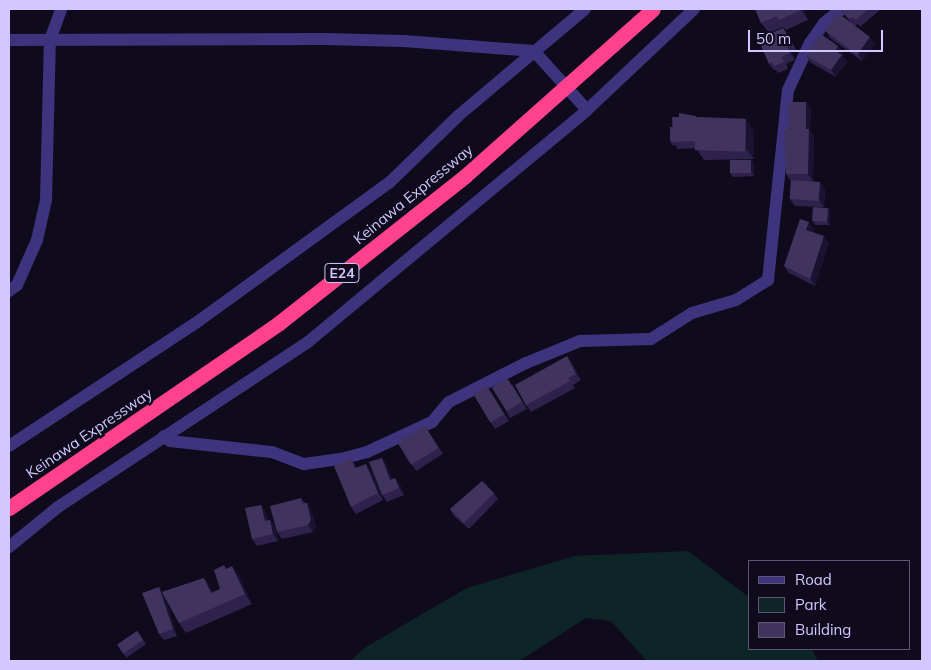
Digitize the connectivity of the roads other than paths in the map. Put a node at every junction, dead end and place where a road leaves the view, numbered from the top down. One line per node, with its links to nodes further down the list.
1 (61, 9): 7 (street)
2 (584, 9): 8 (street)
3 (653, 9): 13 (highway, Keinawa Expressway / E24, bridge)
4 (694, 9): 9 (street)
5 (842, 9): 11 (street)
6 (9, 40): 7 (street)
7 (50, 40): 8 (street); 10 (street)
8 (534, 51): 9 (street); 12 (street)
9 (587, 110): 11 (street)
10 (9, 291)
11 (164, 436): 14 (street)
12 (9, 446)
13 (9, 508)
14 (9, 547)

